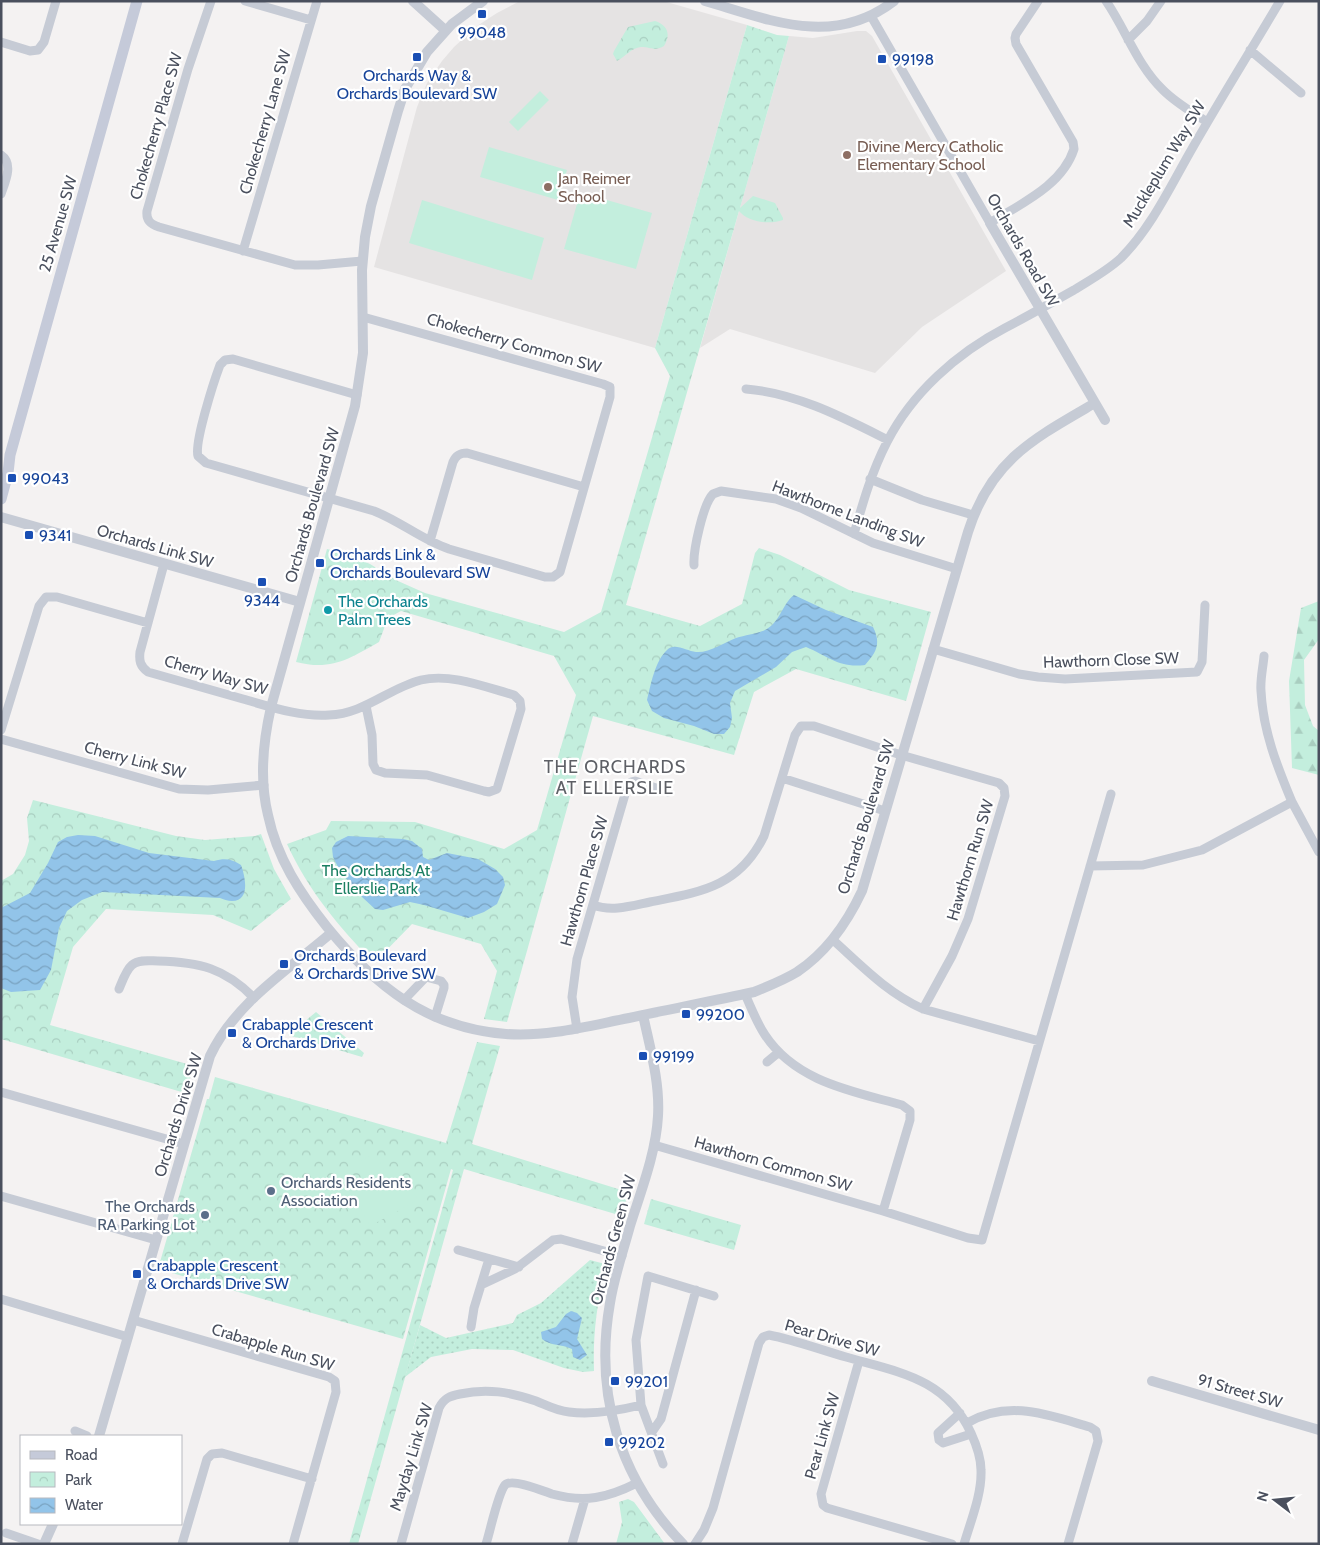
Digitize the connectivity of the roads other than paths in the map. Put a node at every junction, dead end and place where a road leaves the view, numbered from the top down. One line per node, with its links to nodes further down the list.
1 (56, 1): 18 (street)
2 (137, 1): 34 (main road, 25 Avenue SW)
3 (211, 1): 25 (street, Chokecherry Place SW)
4 (245, 1): 15 (street)
5 (317, 1): 15 (street, Chokecherry Lane SW)
6 (412, 1): 16 (street)
7 (483, 1): 16 (street, Orchards Boulevard SW)
8 (705, 1): 14 (street)
9 (894, 1): 14 (street)
10 (1038, 1): 24 (street)
11 (1106, 1): 17 (street)
12 (1161, 1): 17 (street)
13 (1280, 1): 19 (street, Muckleplum Way SW)
14 (871, 16): 24 (street, Orchards Road SW)
15 (311, 20): 25 (street, Chokecherry Lane SW)
16 (445, 30): 26 (street, Orchards Boulevard SW)
17 (1128, 40): 21 (street)
18 (1, 42)
19 (1250, 50): 20 (street); 21 (street, Muckleplum Way SW)
20 (1302, 93)
21 (1207, 122): 27 (street, Muckleplum Way SW)
22 (4, 157): 23 (street)
23 (1, 194)
24 (990, 223): 27 (street, Orchards Road SW)
25 (243, 250): 26 (street, Chokecherry Place SW)
26 (362, 261): 28 (street, Orchards Boulevard SW)
27 (1040, 310): 31 (street, Orchards Road SW); 33 (street, Muckleplum Way SW)
28 (363, 317): 30 (street, Orchards Boulevard SW); 37 (street, Chokecherry Common SW)
29 (746, 389): 33 (street)
30 (357, 395): 39 (street, Orchards Boulevard SW); 39 (street, Chokecherry Common SW)
31 (1095, 403): 32 (street, Orchards Road SW); 40 (street, Orchards Boulevard SW)
32 (1105, 420)
33 (888, 440): 36 (street, Muckleplum Way SW)
34 (10, 455): 35 (main road, 25 Avenue SW); 38 (main road, 25 Avenue SW)
35 (1, 471)
36 (870, 479): 40 (street); 42 (street, Muckleplum Way SW)
37 (584, 487): 43 (street); 43 (street, Chokecherry Common SW)
38 (1, 498)
39 (330, 498): 43 (street, Chokecherry Common SW); 47 (street, Orchards Boulevard SW)
40 (974, 515): 46 (street, Orchards Boulevard SW)
41 (1, 517): 44 (street, Orchards Link SW)
42 (854, 534): 45 (street, Hawthorne Landing SW); 46 (street, Hawthorne Landing SW)
43 (430, 541)
44 (164, 564): 47 (street, Orchards Link SW); 49 (street, Cherry Way SW)
45 (694, 566)
46 (957, 569): 50 (street, Orchards Boulevard SW)
47 (300, 602): 53 (street, Orchards Boulevard SW)
48 (1205, 605): 50 (street, Hawthorn Close SW)
49 (148, 623): 53 (street, Cherry Way SW); 54 (street)
50 (933, 649): 56 (street, Orchards Boulevard SW)
51 (1264, 656): 61 (street)
52 (366, 706): 52 (street); 53 (street)
53 (271, 707): 58 (street, Orchards Boulevard SW)
54 (1, 730)
55 (1, 739): 58 (street, Cherry Link SW)
56 (901, 754): 57 (street); 62 (street, Orchards Boulevard SW); 72 (street, Hawthorn Run SW)
57 (782, 778): 62 (street); 65 (street)
58 (264, 785): 66 (street, Orchards Boulevard SW)
59 (668, 792): 65 (street, Hawthorn Place SW)
60 (1111, 794): 64 (street)
61 (1292, 802): 63 (street); 64 (street)
62 (885, 811): 67 (street, Orchards Boulevard SW)
63 (1319, 852)
64 (1090, 866): 76 (street)
65 (593, 905): 75 (street, Hawthorn Place SW)
66 (331, 933): 70 (street, Orchards Drive SW); 71 (street, Orchards Boulevard SW)
67 (833, 940): 69 (street, Orchards Boulevard SW); 72 (street)
68 (119, 989): 70 (street)
69 (745, 994): 73 (street, Orchards Boulevard SW); 77 (street)
70 (254, 998): 80 (street, Orchards Drive SW)
71 (404, 1000): 74 (street, Orchards Boulevard SW); 74 (street)
72 (923, 1009): 76 (street)
73 (643, 1015): 75 (street, Orchards Boulevard SW); 81 (street, Orchards Green SW)
74 (435, 1017): 75 (street, Orchards Boulevard SW)
75 (577, 1028)
76 (1039, 1040): 83 (street, Hawthorn Common SW)
77 (778, 1052): 78 (street); 83 (street)
78 (767, 1062)
79 (1, 1092): 80 (street)
80 (184, 1144): 84 (street, Orchards Drive SW)
81 (654, 1145): 83 (street, Hawthorn Common SW); 86 (street, Orchards Green SW)
82 (1, 1196): 84 (street)
83 (883, 1211)
84 (156, 1240): 93 (street, Orchards Drive SW)
85 (458, 1250): 87 (street)
86 (622, 1256): 88 (street); 99 (street, Orchards Green SW)
87 (489, 1259): 88 (street); 89 (street)
88 (518, 1267): 89 (street)
89 (481, 1285): 94 (street)
90 (696, 1290): 91 (street); 98 (street); 104 (street)
91 (714, 1296)
92 (1, 1299): 95 (street)
93 (133, 1320): 95 (street, Orchards Drive SW); 109 (street, Crabapple Run SW)
94 (471, 1327)
95 (128, 1337): 107 (street, Orchards Drive SW)
96 (859, 1361): 100 (street, Pear Drive SW); 123 (street, Pear Drive SW); 124 (street, Pear Link SW)
97 (1152, 1381): 102 (street, 91 Street SW)
98 (641, 1405): 99 (street, Mayday Link SW); 104 (street)
99 (610, 1411): 110 (street, Orchards Green SW); 119 (street, Mayday Link SW)
100 (960, 1413): 101 (street, Pear Drive SW); 105 (street)
101 (967, 1423): 105 (street, Pear Drive SW); 126 (street)
102 (1319, 1430)
103 (75, 1431): 106 (street)
104 (652, 1432): 108 (street)
105 (971, 1434): 125 (street, Pear Drive SW)
106 (85, 1435)
107 (99, 1435)
108 (663, 1464)
109 (312, 1479): 112 (street); 118 (street, Crabapple Run SW)
110 (637, 1483): 111 (street); 122 (street, Orchards Green SW)
111 (585, 1499): 120 (street); 121 (street)
112 (184, 1522): 117 (street)
113 (53, 1525): 116 (street)
114 (6, 1533): 115 (street)
115 (38, 1544)
116 (44, 1544)
117 (182, 1544)
118 (293, 1544)
119 (401, 1544)
120 (486, 1544)
121 (572, 1544)
122 (683, 1544)
123 (695, 1544)
124 (952, 1544)
125 (964, 1544)
126 (1068, 1544)

